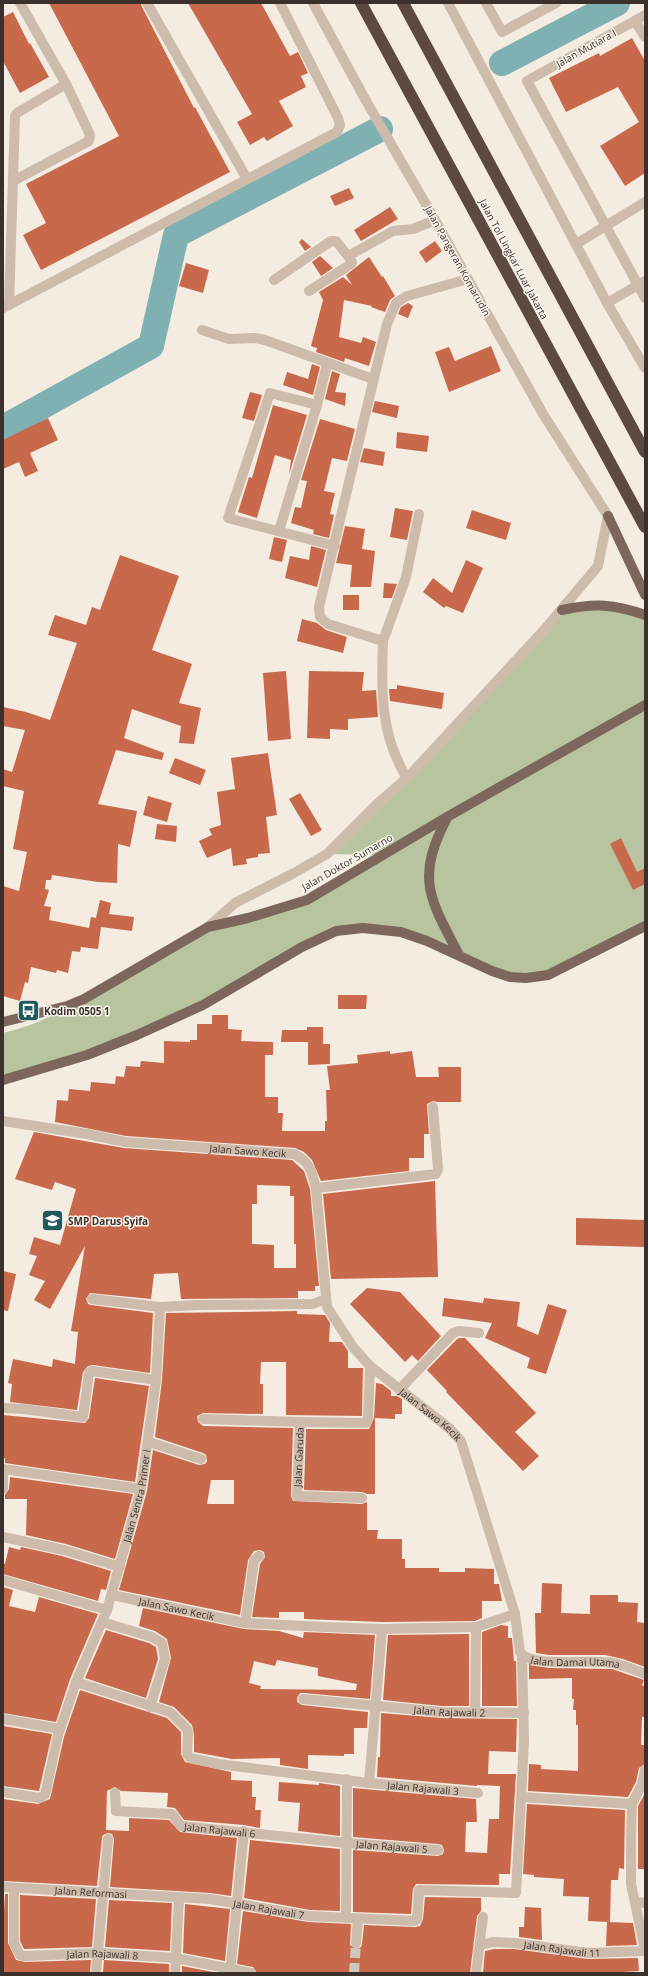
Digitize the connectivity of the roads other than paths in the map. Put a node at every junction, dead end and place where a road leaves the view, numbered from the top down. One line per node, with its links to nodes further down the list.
1 (20, 3): 13 (street)
2 (147, 3): 14 (street)
3 (280, 3): 14 (street)
4 (313, 3): 17 (street, Jalan Pangeran Komarudin)
5 (361, 3): 36 (highway, Jalan Tol Lingkar Luar Jakarta)
6 (403, 3): 33 (highway)
7 (448, 3): 19 (street)
8 (486, 3): 9 (street)
9 (556, 3)
10 (645, 15): 11 (street, Jalan Mutiara I)
11 (635, 21): 12 (street); 18 (street, Jalan Mutiara I)
12 (645, 37)
13 (66, 84): 15 (street); 15 (street)
14 (247, 180): 27 (street)
15 (13, 181): 27 (street)
16 (645, 202): 18 (street)
17 (435, 220): 20 (street); 22 (street, Jalan Pangeran Komarudin)
18 (607, 225): 19 (street); 23 (street)
19 (576, 244): 26 (street)
20 (348, 256): 21 (street); 24 (street)
21 (274, 280)
22 (468, 280): 31 (street); 35 (street, Jalan Pangeran Komarudin)
23 (642, 283): 25 (street); 26 (street)
24 (309, 291)
25 (645, 298)
26 (607, 303): 30 (street)
27 (6, 306)
28 (202, 330): 29 (street)
29 (327, 364): 31 (street); 32 (street)
30 (645, 368)
31 (373, 379): 38 (street)
32 (317, 404): 37 (street); 37 (street)
33 (645, 452)
34 (419, 514): 42 (street)
35 (608, 516): 39 (main road); 40 (street)
36 (645, 527)
37 (279, 531): 38 (street)
38 (335, 546): 42 (street)
39 (645, 595)
40 (562, 610): 41 (main road); 44 (street)
41 (645, 614)
42 (383, 641): 44 (street)
43 (645, 706): 45 (main road, Jalan Doktor Sumarno)
44 (407, 778): 47 (street)
45 (447, 817): 47 (main road, Jalan Doktor Sumarno); 48 (main road)
46 (645, 926): 48 (main road)
47 (208, 927): 49 (main road, Jalan Doktor Sumarno)
48 (459, 955): 50 (main road)
49 (3, 1022)
50 (3, 1080)
51 (433, 1107): 53 (street)
52 (3, 1122): 53 (street, Jalan Sawo Kecik)
53 (316, 1188): 55 (street, Jalan Sawo Kecik)
54 (92, 1299): 56 (street)
55 (325, 1299): 56 (street); 58 (street, Jalan Sawo Kecik)
56 (160, 1307): 59 (street, Jalan Sentra Primer I)
57 (480, 1333): 60 (street)
58 (370, 1366): 60 (street, Jalan Sawo Kecik); 63 (street, Jalan Garuda)
59 (156, 1380): 61 (street); 64 (street, Jalan Sentra Primer I)
60 (400, 1389): 76 (street, Jalan Sawo Kecik)
61 (3, 1408)
62 (203, 1420): 63 (street)
63 (300, 1422): 69 (street, Jalan Garuda)
64 (148, 1442): 65 (street); 68 (street, Jalan Sentra Primer I)
65 (201, 1459)
66 (3, 1469): 67 (street); 68 (street)
67 (3, 1489)
68 (141, 1489): 72 (street, Jalan Sentra Primer I)
69 (362, 1498)
70 (3, 1537): 72 (street)
71 (259, 1556): 78 (street)
72 (120, 1567): 74 (street, Jalan Sentra Primer I)
73 (3, 1580): 75 (street)
74 (112, 1595): 75 (street, Jalan Sentra Primer I); 78 (street, Jalan Sawo Kecik)
75 (107, 1610): 77 (street, Jalan Sentra Primer I)
76 (515, 1614): 79 (street, Jalan Sawo Kecik); 81 (street, Jalan Damai Utama)
77 (102, 1622): 83 (street, Jalan Sentra Primer I); 86 (street)
78 (245, 1623): 80 (street, Jalan Sawo Kecik)
79 (476, 1627): 80 (street, Jalan Sawo Kecik); 87 (street)
80 (382, 1629): 85 (street)
81 (522, 1655): 82 (street, Jalan Damai Utama); 88 (street)
82 (645, 1674)
83 (76, 1682): 86 (street); 90 (street, Jalan Sentra Primer I)
84 (303, 1699): 85 (street, Jalan Rajawali 2)
85 (375, 1706): 87 (street, Jalan Rajawali 2); 93 (street)
86 (150, 1707): 92 (street, Jalan Rajawali 3)
87 (475, 1713): 88 (street, Jalan Rajawali 2)
88 (524, 1714): 111 (street, Jalan Rajawali 7)
89 (3, 1719): 90 (street)
90 (60, 1729): 94 (street, Jalan Sentra Primer I)
91 (645, 1774): 98 (street)
92 (347, 1779): 93 (street, Jalan Rajawali 3); 101 (street)
93 (369, 1783): 96 (street, Jalan Rajawali 3)
94 (3, 1792)
95 (115, 1793): 99 (street, Jalan Rajawali 6)
96 (478, 1793)
97 (521, 1797): 98 (street)
98 (632, 1804): 107 (street)
99 (244, 1831): 101 (street, Jalan Rajawali 6); 108 (street)
100 (108, 1839): 105 (street)
101 (347, 1843): 102 (street, Jalan Rajawali 5); 110 (street)
102 (438, 1850)
103 (3, 1887): 104 (street, Jalan Reformasi)
104 (14, 1888): 105 (street, Jalan Reformasi); 115 (street, Jalan Rajawali 8)
105 (104, 1894): 106 (street, Jalan Reformasi); 115 (street)
106 (179, 1898): 108 (street, Jalan Rajawali 7); 116 (street)
107 (640, 1902): 114 (street)
108 (238, 1904): 110 (street, Jalan Rajawali 7); 117 (street)
109 (483, 1917): 113 (street)
110 (346, 1918): 111 (street, Jalan Rajawali 7)
111 (358, 1919): 112 (street)
112 (356, 1943)
113 (481, 1945): 114 (street, Jalan Rajawali 11); 121 (street)
114 (645, 1950)
115 (99, 1953): 116 (street, Jalan Rajawali 8); 118 (street)
116 (176, 1958): 117 (street, Jalan Rajawali 8); 119 (street)
117 (230, 1971): 120 (street, Jalan Rajawali 8)
118 (96, 1973)
119 (175, 1973)
120 (251, 1973)
121 (476, 1973)

